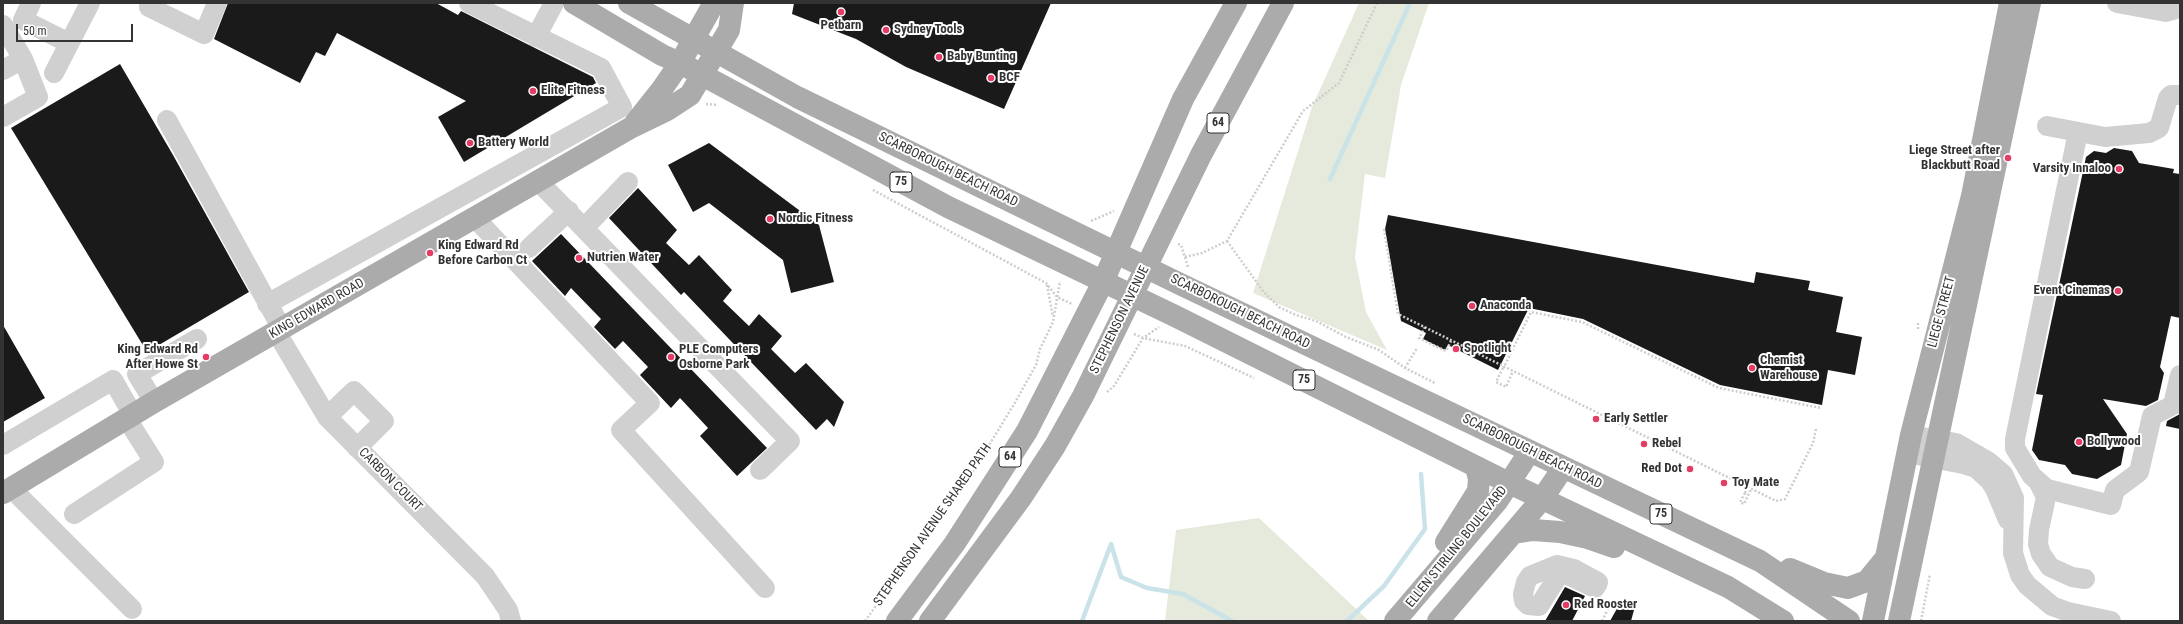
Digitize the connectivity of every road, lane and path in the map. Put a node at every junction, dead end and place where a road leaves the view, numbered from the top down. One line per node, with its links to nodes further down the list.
1 (31, 3): 22 (street)
2 (90, 3): 22 (street)
3 (151, 3): 4 (street)
4 (217, 3)
5 (468, 3): 20 (street)
6 (554, 3): 20 (street)
7 (574, 3): 25 (main road, 75)
8 (629, 3): 21 (main road, SCARBOROUGH BEACH ROAD / 75)
9 (714, 3): 21 (main road, KING EDWARD ROAD)
10 (733, 3): 23 (main road, KING EDWARD ROAD)
11 (1236, 3): 43 (main road, 64)
12 (1283, 3): 45 (main road, STEPHENSON AVENUE / 64)
13 (1377, 3): 41 (path)
14 (2010, 3): 67 (main road, LIEGE STREET)
15 (2030, 3): 70 (main road, LIEGE STREET)
16 (2117, 3): 17 (street)
17 (2153, 6): 18 (street)
18 (2180, 8)
19 (3, 25): 24 (street)
20 (536, 36): 50 (street)
21 (694, 38): 23 (main road, SCARBOROUGH BEACH ROAD / 75); 25 (main road, KING EDWARD ROAD)
22 (69, 43): 27 (street)
23 (717, 51): 28 (main road, KING EDWARD ROAD); 43 (main road, SCARBOROUGH BEACH ROAD / 75)
24 (23, 59): 26 (street); 30 (street)
25 (680, 63): 28 (main road, 75); 33 (main road, KING EDWARD ROAD)
26 (3, 70)
27 (54, 73)
28 (703, 75): 33 (main road, KING EDWARD ROAD); 47 (main road, 75)
29 (2180, 95): 34 (street)
30 (3, 117)
31 (168, 120): 50 (street, CARBON COURT)
32 (2047, 126): 34 (street)
33 (632, 127): 35 (main road, KING EDWARD ROAD)
34 (2078, 132): 76 (street)
35 (539, 182): 37 (street); 38 (main road, KING EDWARD ROAD)
36 (628, 182): 39 (street)
37 (569, 211): 39 (street); 42 (street)
38 (475, 218): 53 (main road, KING EDWARD ROAD); 87 (street)
39 (585, 227): 74 (street)
40 (1384, 230): 52 (path)
41 (1227, 241): 44 (path); 57 (path)
42 (529, 248)
43 (1117, 252): 45 (main road, SCARBOROUGH BEACH ROAD / 75); 47 (main road, 64)
44 (1185, 257)
45 (1145, 266): 48 (main road, STEPHENSON AVENUE / 64); 71 (main road, SCARBOROUGH BEACH ROAD / 75)
46 (1046, 282): 51 (path)
47 (1104, 282): 48 (main road, 75); 93 (main road, 64)
48 (1131, 296): 72 (main road, 75); 94 (main road, STEPHENSON AVENUE / 64)
49 (1057, 297): 51 (path, STEPHENSON AVENUE SHARED PATH)
50 (267, 304): 53 (street, CARBON COURT)
51 (1053, 322): 92 (path, STEPHENSON AVENUE SHARED PATH)
52 (1425, 327): 55 (path); 55 (path)
53 (279, 331): 61 (main road, KING EDWARD ROAD); 65 (street, CARBON COURT)
54 (197, 339): 61 (street)
55 (1451, 341): 58 (path)
56 (1417, 348): 57 (path)
57 (1405, 368): 60 (path)
58 (1513, 371): 63 (path); 78 (path)
59 (2180, 375): 62 (street)
60 (1434, 383)
61 (154, 402): 64 (main road, KING EDWARD ROAD)
62 (2176, 403): 76 (street)
63 (1821, 408)
64 (130, 417): 68 (street); 79 (main road, KING EDWARD ROAD); 81 (street)
65 (327, 417): 69 (street, CARBON COURT); 69 (street)
66 (1816, 429): 78 (path)
67 (1909, 444): 70 (street); 83 (main road, LIEGE STREET)
68 (3, 446)
69 (357, 448): 91 (street, CARBON COURT)
70 (1936, 449): 100 (main road, LIEGE STREET); 101 (street)
71 (1530, 450): 73 (main road, SCARBOROUGH BEACH ROAD / 75); 75 (main road, ELLEN STIRLING BOULEVARD)
72 (1476, 467): 75 (main road, 75); 90 (main road)
73 (1563, 468): 80 (main road); 84 (main road, SCARBOROUGH BEACH ROAD / 75)
74 (760, 470)
75 (1509, 483): 80 (main road, 75); 90 (main road, ELLEN STIRLING BOULEVARD)
76 (2039, 483): 86 (street)
77 (1748, 486): 78 (path, bridge)
78 (1751, 489)
79 (7, 491): 89 (street)
80 (1542, 499): 82 (main road); 85 (main road, 75)
81 (74, 514)
82 (1514, 533): 85 (main road); 95 (main road)
83 (1886, 558): 84 (main road); 99 (main road, LIEGE STREET)
84 (1760, 561): 98 (main road, SCARBOROUGH BEACH ROAD / 75)
85 (1689, 569): 97 (main road, 75)
86 (2085, 580)
87 (764, 588)
88 (1611, 603): 96 (path)
89 (132, 609)
90 (1403, 618)
91 (511, 621)
92 (865, 621)
93 (897, 621)
94 (930, 621)
95 (1438, 621)
96 (1602, 621)
97 (1783, 621)
98 (1849, 621)
99 (1873, 621)
100 (1899, 621)
101 (2111, 621)

